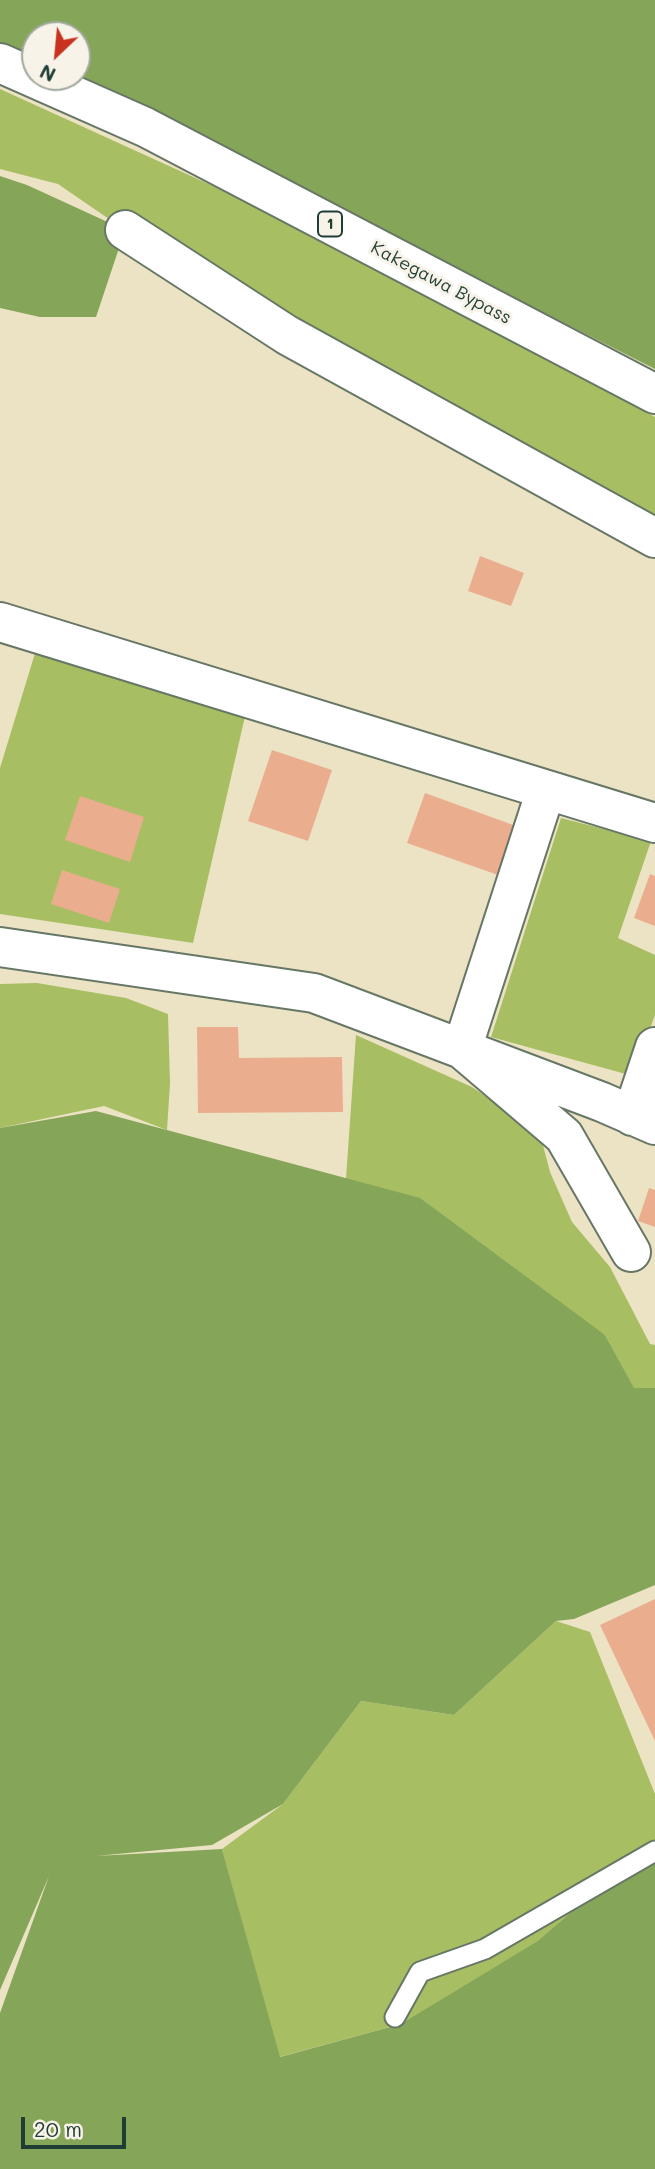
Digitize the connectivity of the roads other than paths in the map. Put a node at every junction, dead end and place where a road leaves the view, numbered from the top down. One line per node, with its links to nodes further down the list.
1 (0, 63): 3 (main road, Kakegawa Bypass / 1)
2 (125, 230): 4 (main road)
3 (655, 394)
4 (655, 538)
5 (0, 622): 6 (main road)
6 (546, 790): 7 (main road); 10 (main road)
7 (655, 823)
8 (0, 947): 10 (main road)
9 (655, 1047): 11 (main road)
10 (462, 1049): 11 (main road); 12 (main road)
11 (644, 1121)
12 (631, 1252)
13 (655, 1851): 14 (lane)
14 (395, 2017)

